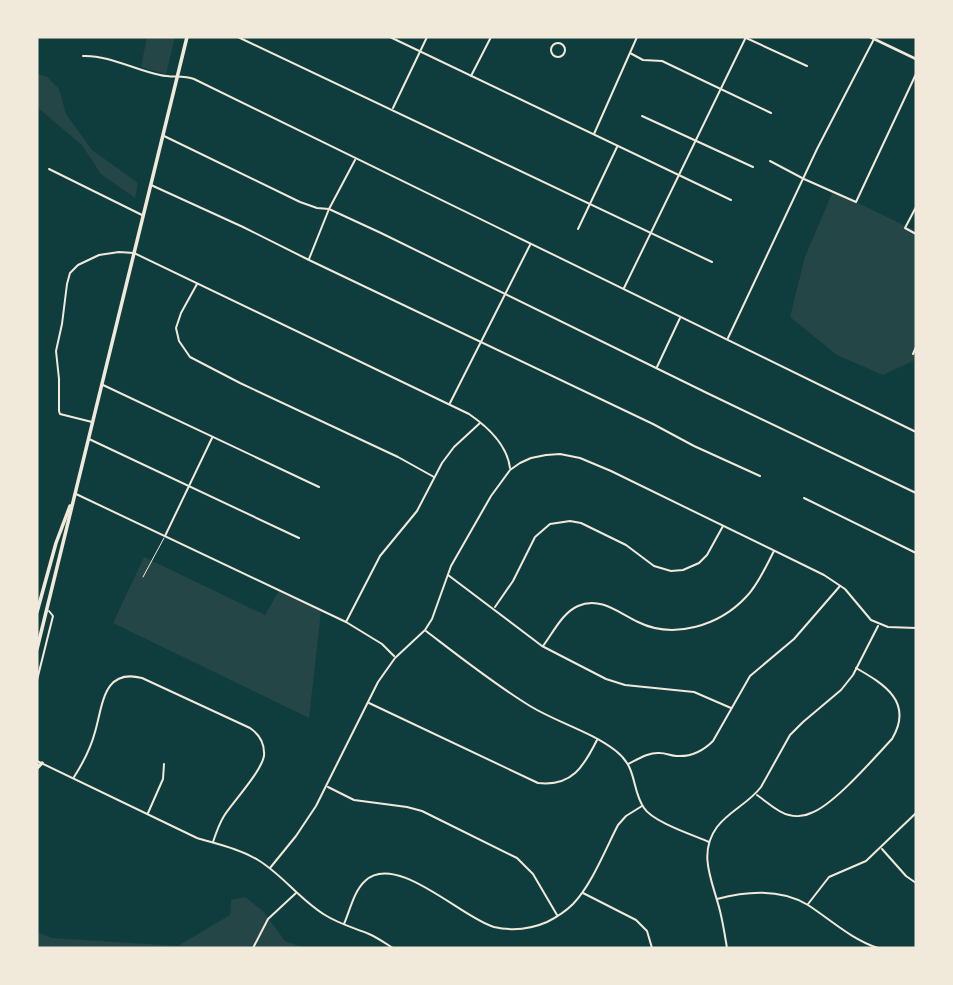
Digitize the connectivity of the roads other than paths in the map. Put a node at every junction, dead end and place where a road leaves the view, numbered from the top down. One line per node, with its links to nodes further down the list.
1 (187, 37): 17 (main road)
2 (238, 37): 20 (street)
3 (390, 37): 11 (street)
4 (427, 37): 11 (street)
5 (491, 37): 18 (street)
6 (565, 37): 10 (street)
7 (638, 37): 12 (street)
8 (745, 37): 15 (street); 19 (street)
9 (873, 37): 14 (street); 32 (street)
10 (562, 44): 10 (street)
11 (420, 51): 18 (street); 20 (street)
12 (630, 53): 19 (street); 23 (street)
13 (83, 56): 17 (street)
14 (916, 59)
15 (807, 66)
16 (916, 74): 32 (street)
17 (178, 76): 24 (main road); 27 (street)
18 (471, 76): 23 (street)
19 (720, 89): 21 (street); 25 (street)
20 (392, 110): 35 (street)
21 (771, 113)
22 (642, 116): 25 (street)
23 (594, 134): 26 (street)
24 (163, 136): 33 (main road); 37 (street)
25 (695, 141): 29 (street); 31 (street)
26 (618, 146): 31 (street); 35 (street)
27 (356, 159): 37 (street); 42 (street)
28 (770, 161): 32 (street)
29 (753, 167)
30 (49, 169): 38 (street)
31 (679, 175): 34 (street); 40 (street)
32 (804, 179): 50 (street)
33 (150, 185): 38 (main road); 44 (street)
34 (731, 200)
35 (590, 204): 39 (street); 40 (street)
36 (916, 207): 41 (street)
37 (330, 209): 44 (street); 48 (street)
38 (144, 215): 43 (main road)
39 (579, 229)
40 (651, 234): 45 (street); 47 (street)
41 (916, 234)
42 (530, 245): 47 (street); 48 (street)
43 (134, 253): 46 (street); 55 (main road); 57 (street)
44 (309, 260): 51 (street)
45 (712, 262)
46 (198, 283): 56 (street); 64 (street)
47 (623, 289): 49 (street)
48 (504, 293): 51 (street); 54 (street)
49 (680, 317): 50 (street); 54 (street)
50 (727, 340): 59 (street)
51 (480, 342): 56 (street); 63 (street)
52 (916, 347): 53 (street)
53 (913, 354)
54 (656, 368): 67 (street)
55 (102, 384): 57 (main road); 60 (street)
56 (449, 404): 58 (street)
57 (93, 422): 61 (main road)
58 (481, 422): 62 (street); 64 (street)
59 (916, 432)
60 (212, 437): 65 (street); 66 (street)
61 (88, 438): 65 (street); 68 (main road)
62 (510, 470): 70 (street); 75 (street)
63 (760, 476)
64 (434, 477): 81 (street)
65 (189, 486): 71 (street); 72 (street)
66 (319, 487)
67 (916, 493)
68 (75, 494): 71 (street); 79 (main road); 80 (main road)
69 (804, 498): 74 (street)
70 (723, 525): 73 (street); 78 (street)
71 (164, 536): 76 (lane); 81 (street)
72 (299, 538)
73 (774, 550): 77 (street); 85 (street)
74 (916, 553)
75 (448, 575): 78 (street); 84 (street)
76 (143, 577)
77 (841, 585): 82 (street); 91 (street)
78 (494, 608): 85 (street)
79 (47, 609): 80 (street); 86 (main road); 89 (street)
80 (37, 610)
81 (346, 622): 87 (street)
82 (879, 624): 83 (street); 88 (street)
83 (916, 628)
84 (425, 630): 87 (street); 92 (street)
85 (542, 646): 91 (street)
86 (37, 649)
87 (395, 657): 90 (street)
88 (856, 668): 99 (street); 99 (street)
89 (37, 680)
90 (368, 702): 92 (street); 98 (street)
91 (731, 708): 95 (street)
92 (598, 740): 95 (street)
93 (39, 762): 96 (main road); 97 (street)
94 (164, 764): 102 (street)
95 (628, 764): 100 (street)
96 (37, 768)
97 (74, 778): 102 (street); 103 (street)
98 (327, 787): 106 (street); 112 (street)
99 (756, 794): 104 (street)
100 (642, 806): 104 (street); 108 (street)
101 (916, 813): 105 (street)
102 (148, 814): 103 (street)
103 (212, 842): 106 (street)
104 (709, 842): 110 (street)
105 (881, 848): 107 (street); 111 (street)
106 (270, 868): 109 (street)
107 (916, 883)
108 (583, 892): 112 (street); 116 (street)
109 (296, 893): 113 (street); 114 (street)
110 (716, 899): 111 (street); 117 (street)
111 (807, 905): 118 (street)
112 (558, 916): 113 (street)
113 (344, 925): 115 (street)
114 (253, 948)
115 (393, 948)
116 (652, 948)
117 (727, 948)
118 (878, 948)

